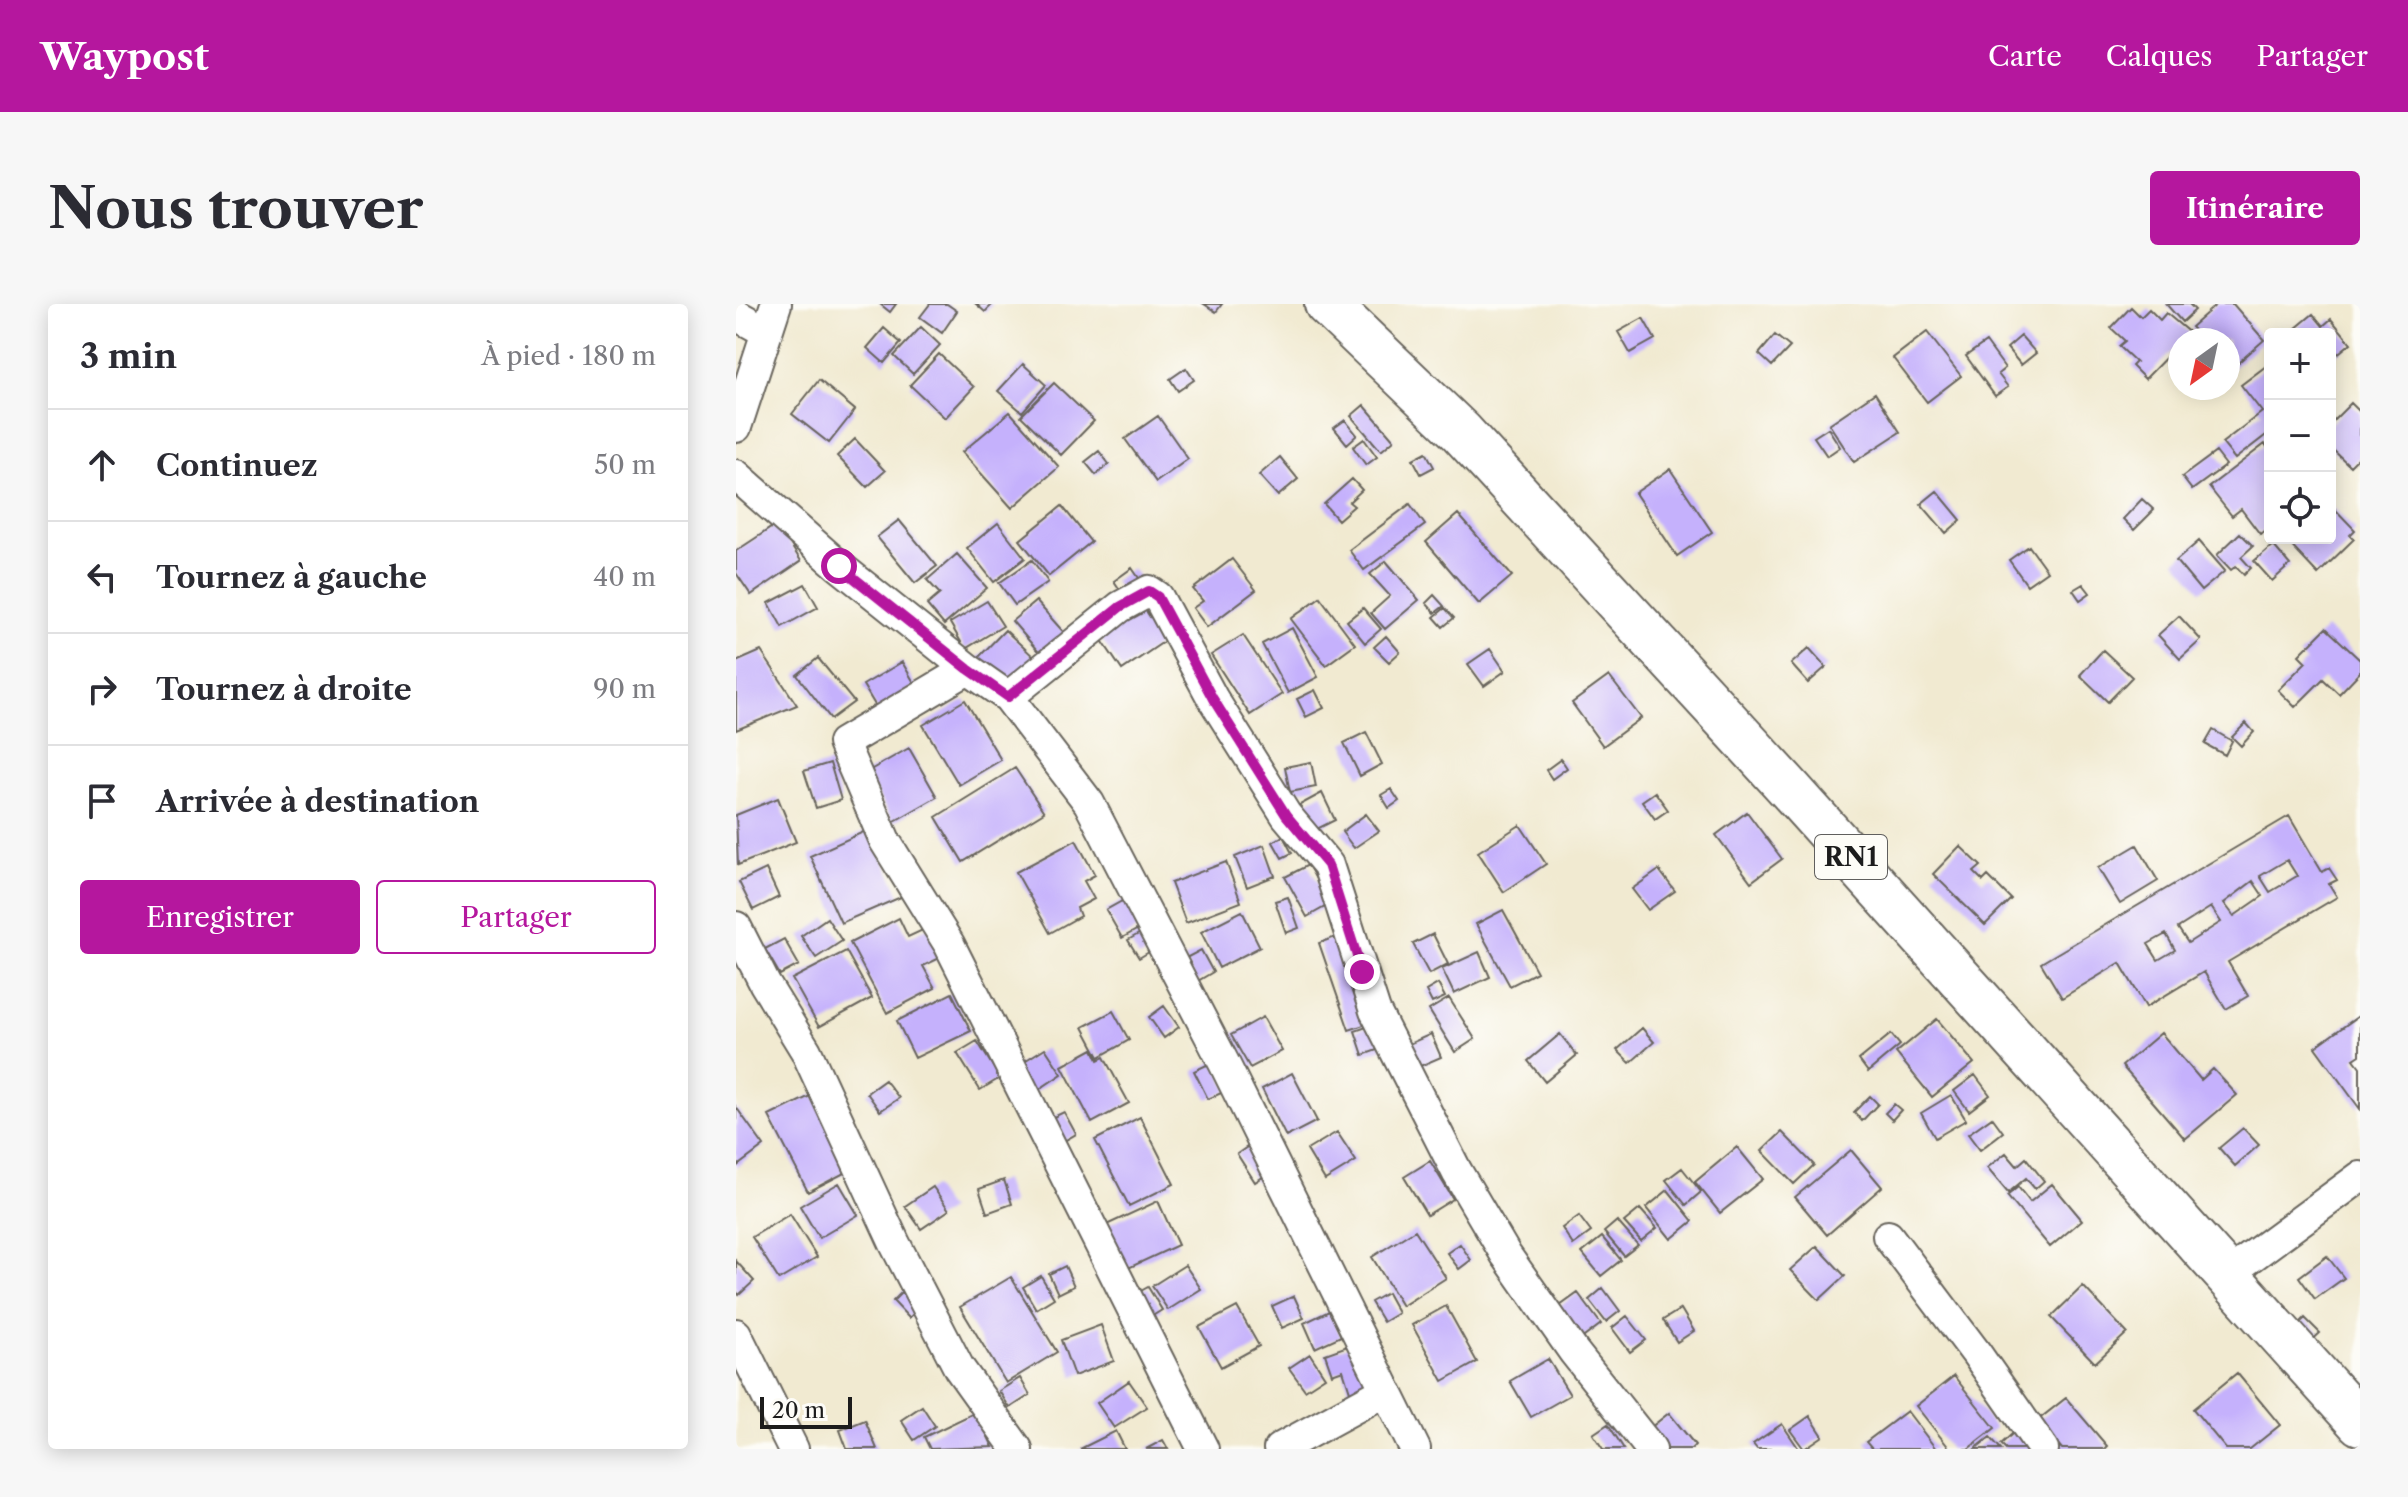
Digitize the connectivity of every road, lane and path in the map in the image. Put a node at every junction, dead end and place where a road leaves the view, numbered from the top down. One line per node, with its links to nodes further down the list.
1 (1327, 304): 11 (highway, RN1)
2 (736, 315): 3 (street)
3 (771, 318): 4 (street)
4 (736, 427)
5 (736, 475): 6 (street)
6 (968, 669): 7 (street); 17 (street)
7 (1008, 697): 13 (street); 20 (street)
8 (736, 927): 16 (street)
9 (2360, 1177): 11 (street)
10 (1888, 1236): 21 (street)
11 (2228, 1274): 14 (highway, RN1)
12 (736, 1334): 15 (street)
13 (1385, 1391): 18 (street); 19 (street)
14 (2360, 1423)
15 (793, 1449)
16 (1017, 1449)
17 (1203, 1449)
18 (1279, 1449)
19 (1415, 1449)
20 (1651, 1449)
21 (2043, 1449)

